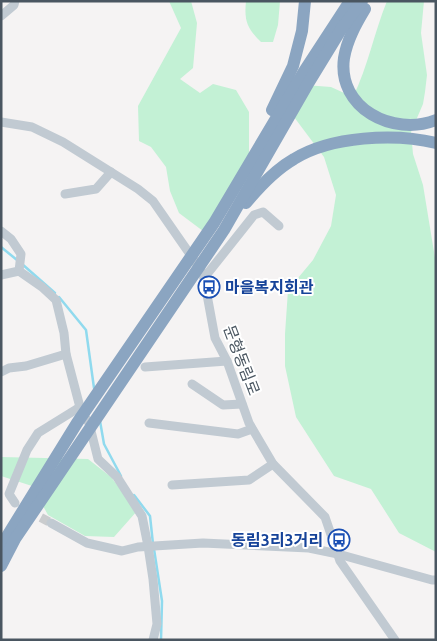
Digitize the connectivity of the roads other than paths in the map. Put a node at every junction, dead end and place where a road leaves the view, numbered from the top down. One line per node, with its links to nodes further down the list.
1 (15, 1): 6 (street)
2 (305, 1): 11 (highway)
3 (350, 1): 11 (highway)
4 (362, 1): 14 (highway)
5 (370, 1): 7 (highway)
6 (1, 16)
7 (436, 120)
8 (1, 122): 10 (street, 문형동림로)
9 (436, 143): 14 (highway)
10 (111, 172): 12 (street); 18 (street, 문형동림로)
11 (238, 181): 14 (highway)
12 (65, 194)
13 (279, 226): 18 (street)
14 (219, 227): 32 (highway); 35 (highway)
15 (1, 231): 16 (street)
16 (19, 269): 17 (street); 19 (street)
17 (1, 275)
18 (204, 278): 20 (street, 문형동림로)
19 (66, 354): 22 (street); 25 (street)
20 (227, 361): 21 (street); 24 (street, 문형동림로)
21 (145, 367)
22 (1, 372)
23 (192, 384): 24 (street)
24 (242, 404): 27 (street, 문형동림로)
25 (80, 407): 30 (street); 33 (street)
26 (149, 423): 27 (street)
27 (252, 429): 28 (street, 문형동림로)
28 (272, 464): 29 (street); 34 (street, 문형동림로)
29 (172, 485)
30 (15, 503)
31 (51, 523): 33 (street)
32 (1, 546)
33 (148, 546): 34 (street); 37 (street)
34 (338, 554): 36 (street); 38 (street, 문형동림로)
35 (1, 566)
36 (436, 580)
37 (153, 640)
38 (396, 640)

